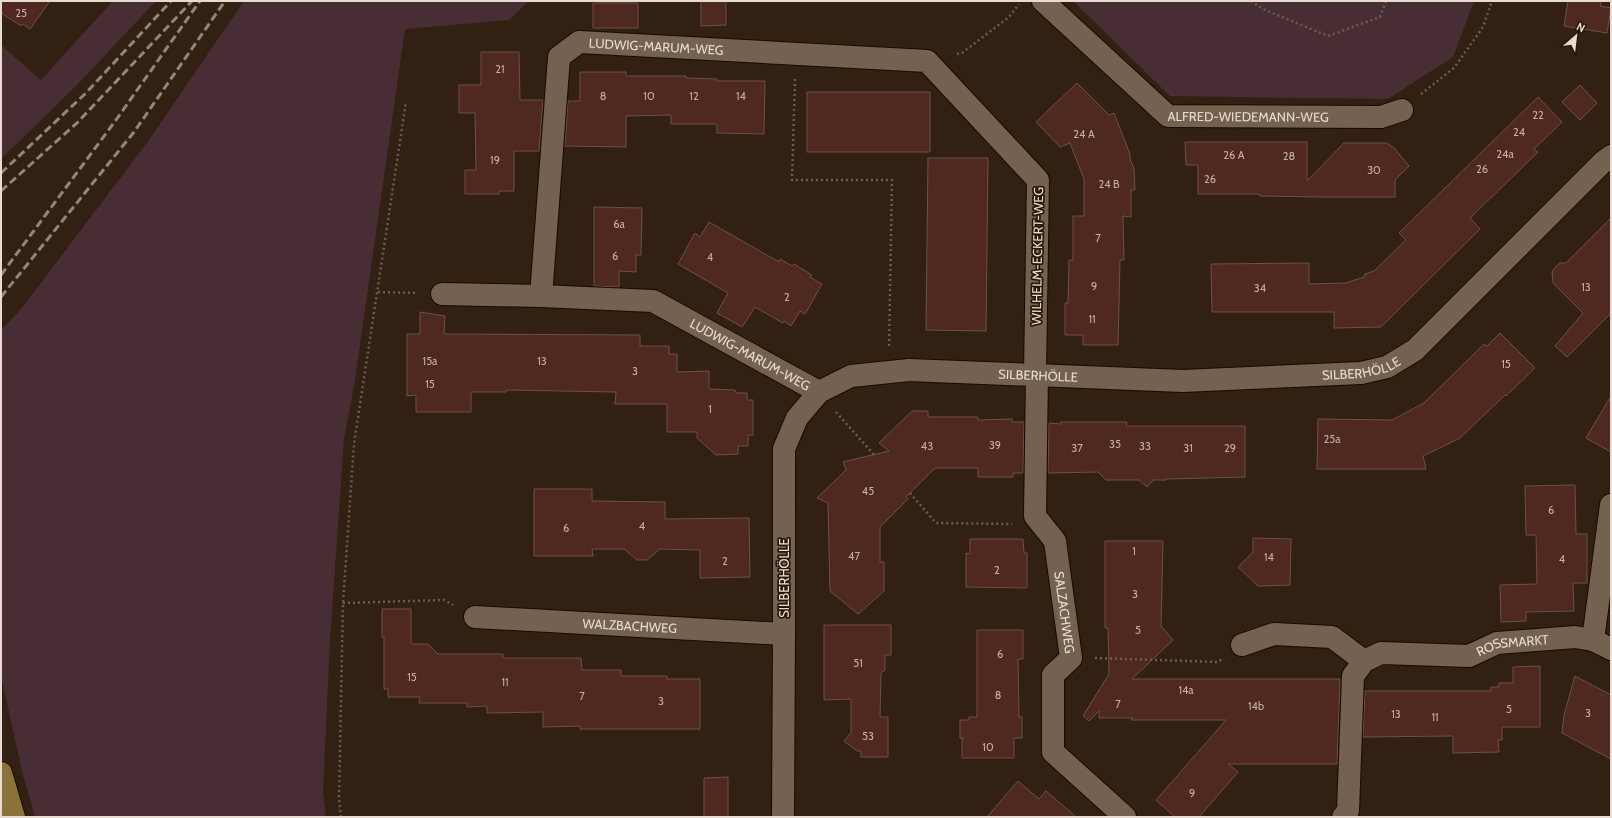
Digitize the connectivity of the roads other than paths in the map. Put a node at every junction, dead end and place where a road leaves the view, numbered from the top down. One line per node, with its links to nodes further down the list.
1 (1043, 1): 3 (street, ALFRED-WIEDEMANN-WEG)
2 (927, 61): 6 (street, LUDWIG-MARUM-WEG); 7 (street, WILHELM-ECKERT-WEG)
3 (1402, 110)
4 (1611, 156): 7 (street, SILBERHÖLLE)
5 (442, 294): 6 (street, LUDWIG-MARUM-WEG)
6 (541, 296): 8 (street, LUDWIG-MARUM-WEG)
7 (1036, 374): 8 (street, SILBERHÖLLE); 18 (street, SALZACHWEG)
8 (819, 392): 11 (street, SILBERHÖLLE)
9 (1611, 505): 12 (street, ROSSMARKT)
10 (474, 617): 11 (street, WALZBACHWEG)
11 (784, 634): 17 (street, SILBERHÖLLE)
12 (1602, 644): 14 (street, ROSSMARKT)
13 (1242, 645): 14 (street)
14 (1364, 661): 19 (street)
15 (1, 773): 16 (main road)
16 (14, 817)
17 (783, 817)
18 (1125, 817)
19 (1343, 817)

